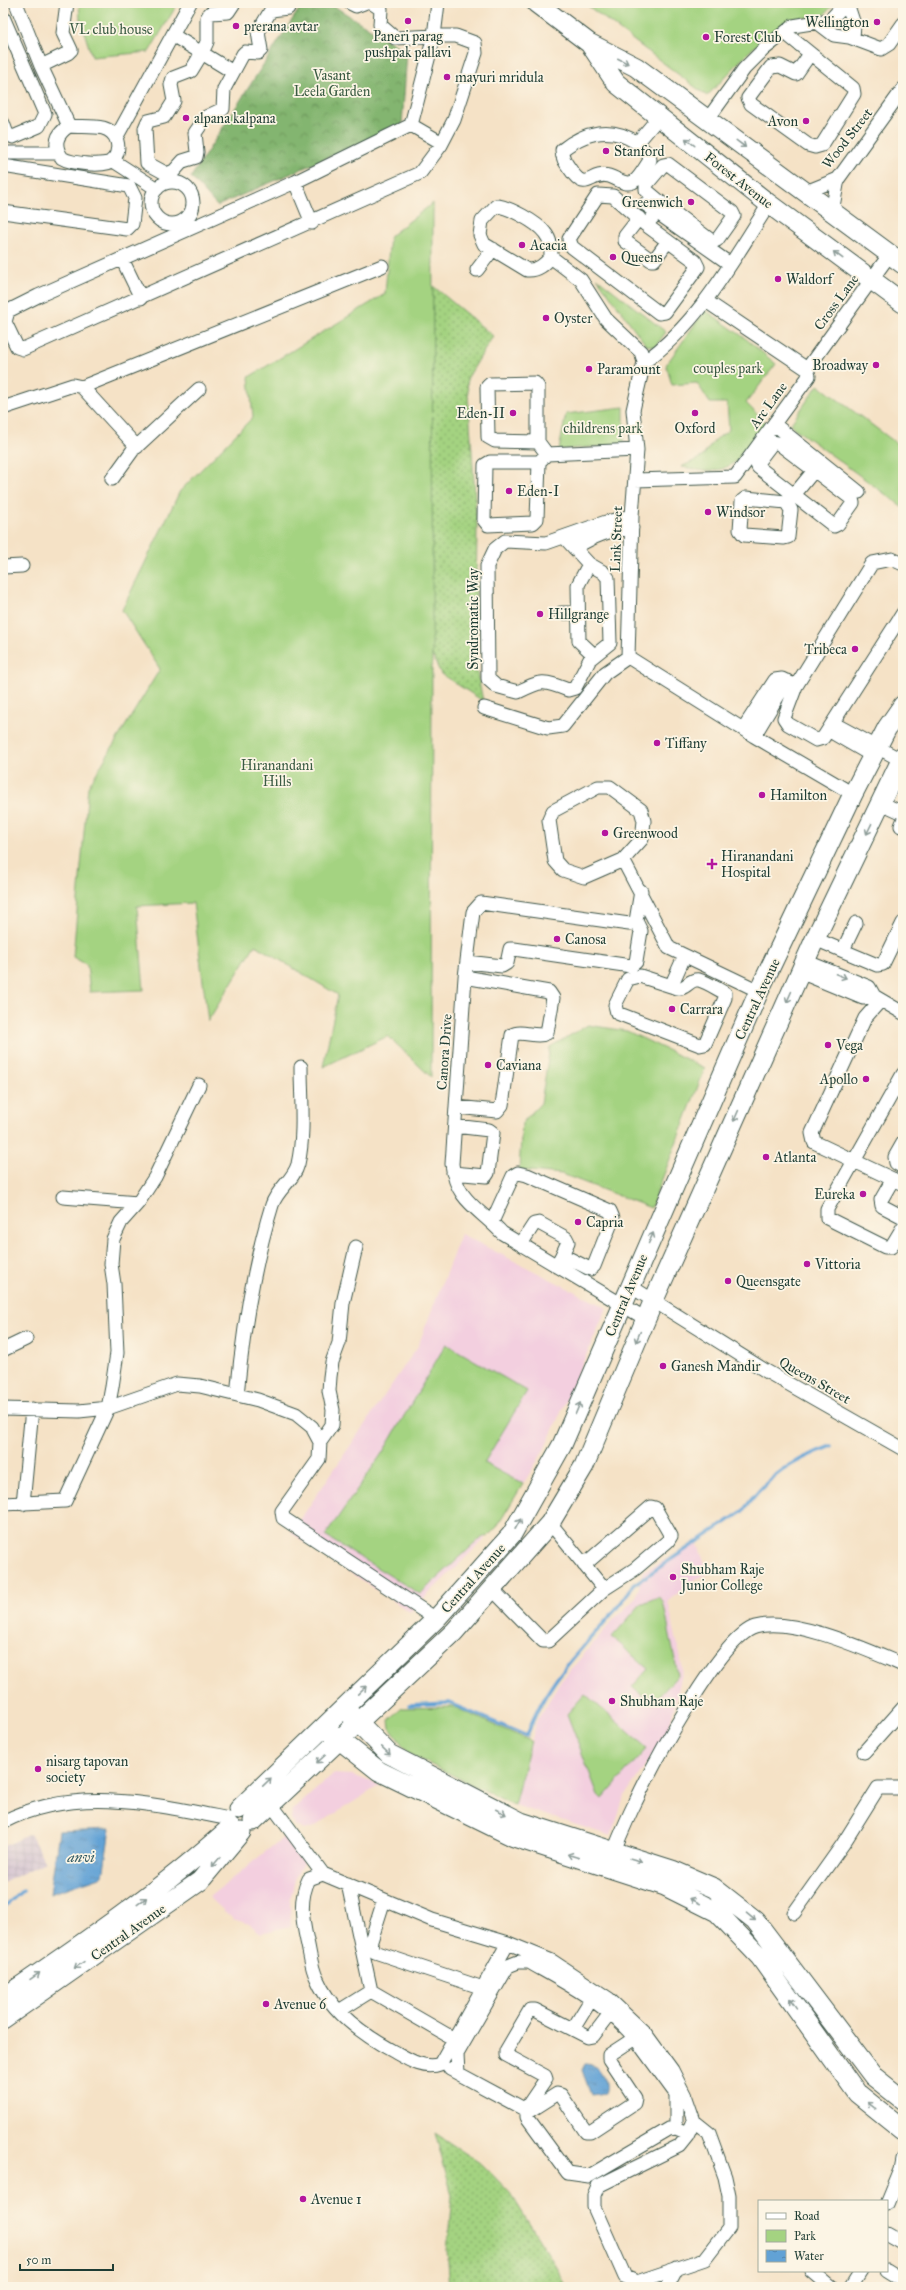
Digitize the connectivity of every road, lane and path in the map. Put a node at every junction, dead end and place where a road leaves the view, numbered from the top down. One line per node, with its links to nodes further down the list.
1 (16, 3): 15 (street)
2 (67, 3): 24 (street)
3 (190, 3): 18 (street)
4 (234, 3): 22 (street)
5 (288, 3): 25 (street)
6 (350, 3): 7 (street)
7 (364, 3)
8 (372, 3): 19 (street)
9 (438, 3): 19 (street)
10 (536, 3): 21 (main road, Forest Avenue)
11 (846, 3): 13 (street); 20 (street)
12 (3, 17): 17 (street)
13 (817, 22): 16 (street); 20 (street)
14 (903, 24): 20 (street)
15 (27, 29): 17 (street); 24 (street)
16 (785, 33): 23 (street); 28 (street)
17 (11, 36): 29 (street)
18 (174, 36): 22 (street); 32 (street)
19 (434, 36): 30 (street); 33 (street)
20 (853, 38)
21 (589, 43): 27 (main road, Forest Avenue); 28 (main road, Forest Avenue, one-way to 28)
22 (202, 53): 25 (street); 25 (street)
23 (810, 54): 23 (street)
24 (41, 66): 31 (street)
25 (233, 72)
26 (903, 89): 40 (street, Wood Street)
27 (659, 117): 34 (street); 45 (main road, Forest Avenue, one-way to 27)
28 (708, 119): 43 (main road, Forest Avenue, one-way to 43)
29 (3, 123)
30 (411, 125): 33 (street); 41 (street)
31 (69, 126): 32 (street); 36 (street)
32 (116, 138): 37 (street)
33 (442, 143): 50 (street)
34 (637, 143): 34 (street)
35 (3, 153): 36 (street)
36 (60, 155): 37 (street); 39 (street)
37 (112, 160): 42 (street)
38 (3, 166): 39 (street)
39 (59, 174): 47 (street)
40 (838, 179): 43 (street, Wood Street); 48 (street)
41 (294, 182): 50 (street); 51 (street)
42 (157, 189): 51 (street); 51 (street)
43 (806, 192): 48 (main road, Forest Avenue)
44 (645, 204): 46 (street)
45 (770, 204): 57 (street); 60 (main road, Forest Avenue, one-way to 45)
46 (661, 209): 46 (street); 49 (street); 57 (street)
47 (3, 212)
48 (832, 212): 56 (main road, Forest Avenue)
49 (642, 221): 52 (street); 52 (street); 52 (street)
50 (312, 222): 61 (street)
51 (180, 228): 55 (street)
52 (668, 241)
53 (493, 249): 54 (street); 54 (street); 59 (street)
54 (551, 257): 64 (street)
55 (122, 259): 61 (street); 61 (street)
56 (896, 259): 60 (street, Cross Lane)
57 (730, 264): 62 (street)
58 (382, 266): 66 (street)
59 (477, 270)
60 (872, 280): 63 (main road, Forest Avenue); 65 (street, Cross Lane)
61 (141, 298)
62 (706, 301): 64 (street); 65 (street)
63 (903, 303)
64 (644, 362): 72 (street, Link Street)
65 (807, 369): 69 (street, Arc Lane)
66 (82, 387): 68 (street); 71 (street)
67 (199, 389): 71 (street)
68 (3, 408)
69 (774, 424): 74 (street); 76 (street, Arc Lane)
70 (538, 442): 70 (street); 73 (street)
71 (137, 447): 75 (street)
72 (637, 450): 73 (street); 76 (street, Link Street)
73 (543, 458): 73 (street)
74 (818, 466): 77 (street); 78 (street); 78 (street); 78 (street)
75 (112, 479)
76 (635, 480): 79 (street, Link Street)
77 (859, 492)
78 (790, 498)
79 (632, 522): 80 (street); 89 (street, Link Street)
80 (570, 543): 81 (street, Syndromatic Way); 88 (street, Syndromatic Way)
81 (589, 564): 87 (street); 88 (street, Syndromatic Way)
82 (903, 564): 90 (street)
83 (22, 566): 84 (street)
84 (3, 567)
85 (903, 613): 90 (street)
86 (561, 614): 87 (street)
87 (578, 614): 88 (street)
88 (594, 655)
89 (628, 657): 92 (street); 93 (street)
90 (791, 684): 93 (street); 95 (street)
91 (903, 705): 96 (main road, Central Avenue)
92 (484, 708)
93 (743, 729): 95 (street)
94 (837, 730): 96 (street)
95 (754, 736): 98 (street)
96 (876, 752): 97 (street); 98 (main road, Central Avenue)
97 (902, 758): 99 (main road, Central Avenue)
98 (853, 794): 113 (main road, Central Avenue)
99 (881, 803): 100 (street); 106 (main road, Central Avenue, one-way to 106)
100 (903, 813)
101 (623, 860): 101 (street); 102 (street)
102 (641, 891): 103 (street); 108 (street)
103 (636, 921): 109 (street, Canora Drive); 109 (street)
104 (856, 923): 107 (street)
105 (903, 923): 107 (street)
106 (815, 939): 107 (street); 110 (main road, Central Avenue)
107 (843, 950)
108 (684, 957): 112 (street); 113 (street)
109 (467, 962): 111 (street, Canora Drive)
110 (803, 967): 114 (street); 135 (main road, Central Avenue, one-way to 135)
111 (465, 977): 119 (street, Canora Drive); 119 (street)
112 (671, 986): 112 (street)
113 (760, 991): 134 (main road, Central Avenue, one-way to 113)
114 (877, 998): 115 (street); 122 (street)
115 (903, 1013)
116 (301, 1067): 140 (street)
117 (903, 1074): 122 (street)
118 (199, 1085): 127 (street)
119 (456, 1107): 120 (street, Canora Drive)
120 (455, 1126): 124 (street, Canora Drive); 124 (street)
121 (903, 1143): 123 (street)
122 (854, 1159): 125 (street); 130 (street)
123 (903, 1167)
124 (453, 1174): 129 (street, Canora Drive)
125 (898, 1182): 128 (street)
126 (63, 1197): 127 (street)
127 (138, 1203): 141 (street)
128 (903, 1217)
129 (492, 1222): 131 (street, Canora Drive); 133 (street)
130 (903, 1228)
131 (521, 1244): 133 (street, Canora Drive); 133 (street)
132 (356, 1247): 144 (street)
133 (559, 1260): 136 (street, Canora Drive)
134 (630, 1286): 135 (street, Queens Street); 136 (main road, Central Avenue)
135 (653, 1302): 137 (main road, Central Avenue); 145 (street, Queens Street)
136 (622, 1306): 137 (street, Canora Drive); 152 (main road, Central Avenue, one-way to 136)
137 (646, 1319): 148 (main road, Central Avenue, one-way to 148)
138 (26, 1339): 139 (street)
139 (3, 1350)
140 (237, 1395): 141 (street); 144 (street)
141 (108, 1408): 143 (street); 147 (street)
142 (3, 1409): 143 (street)
143 (32, 1410): 147 (street)
144 (320, 1442): 152 (street)
145 (903, 1449)
146 (3, 1504): 147 (street)
147 (23, 1504)
148 (550, 1523): 149 (street); 150 (main road, Central Avenue)
149 (584, 1565): 151 (street); 151 (street)
150 (492, 1589): 151 (street); 156 (main road, Central Avenue)
151 (604, 1589)
152 (436, 1619): 154 (main road, Central Avenue, one-way to 152)
153 (903, 1665): 165 (street)
154 (343, 1708): 156 (main road); 157 (main road, Central Avenue)
155 (903, 1708): 159 (street)
156 (360, 1722): 158 (main road, Central Avenue); 164 (main road, one-way to 164)
157 (324, 1726): 158 (main road); 163 (main road, Central Avenue, one-way to 157)
158 (340, 1741): 161 (main road, Central Avenue, one-way to 161); 164 (main road)
159 (864, 1752)
160 (903, 1788): 170 (street)
161 (271, 1804): 163 (main road, Central Avenue); 166 (street)
162 (3, 1822): 163 (street)
163 (239, 1822): 174 (main road, Central Avenue, one-way to 163); 178 (main road, Central Avenue, one-way to 178)
164 (556, 1842): 165 (main road); 169 (main road, one-way to 164)
165 (614, 1853): 169 (main road, one-way to 169)
166 (323, 1874): 167 (street); 177 (street)
167 (348, 1884): 168 (street); 173 (street)
168 (384, 1900): 171 (street); 172 (street)
169 (723, 1906): 184 (main road, one-way to 184); 187 (main road, one-way to 169)
170 (794, 1913)
171 (508, 1943): 172 (street); 176 (street)
172 (483, 1988): 181 (street)
173 (371, 1991): 177 (street); 181 (street)
174 (3, 1998)
175 (592, 1998): 176 (street); 179 (street); 183 (street)
176 (613, 2009): 179 (street); 180 (street); 185 (street)
177 (339, 2011): 182 (street)
178 (3, 2018)
179 (573, 2029): 183 (street)
180 (635, 2038): 186 (street); 186 (street)
181 (454, 2039): 182 (street)
182 (440, 2064): 183 (street)
183 (458, 2073)
184 (903, 2100)
185 (694, 2121): 188 (street); 193 (street)
186 (676, 2128): 188 (street)
187 (903, 2130)
188 (688, 2133): 198 (street)
189 (901, 2173): 190 (street)
190 (888, 2202)
191 (888, 2235): 192 (street)
192 (903, 2243)
193 (677, 2268): 198 (street); 199 (street)
194 (813, 2272): 200 (street)
195 (860, 2272): 201 (street)
196 (888, 2272): 197 (street)
197 (903, 2281)
198 (631, 2283)
199 (667, 2287)
200 (831, 2287)
201 (851, 2287)

